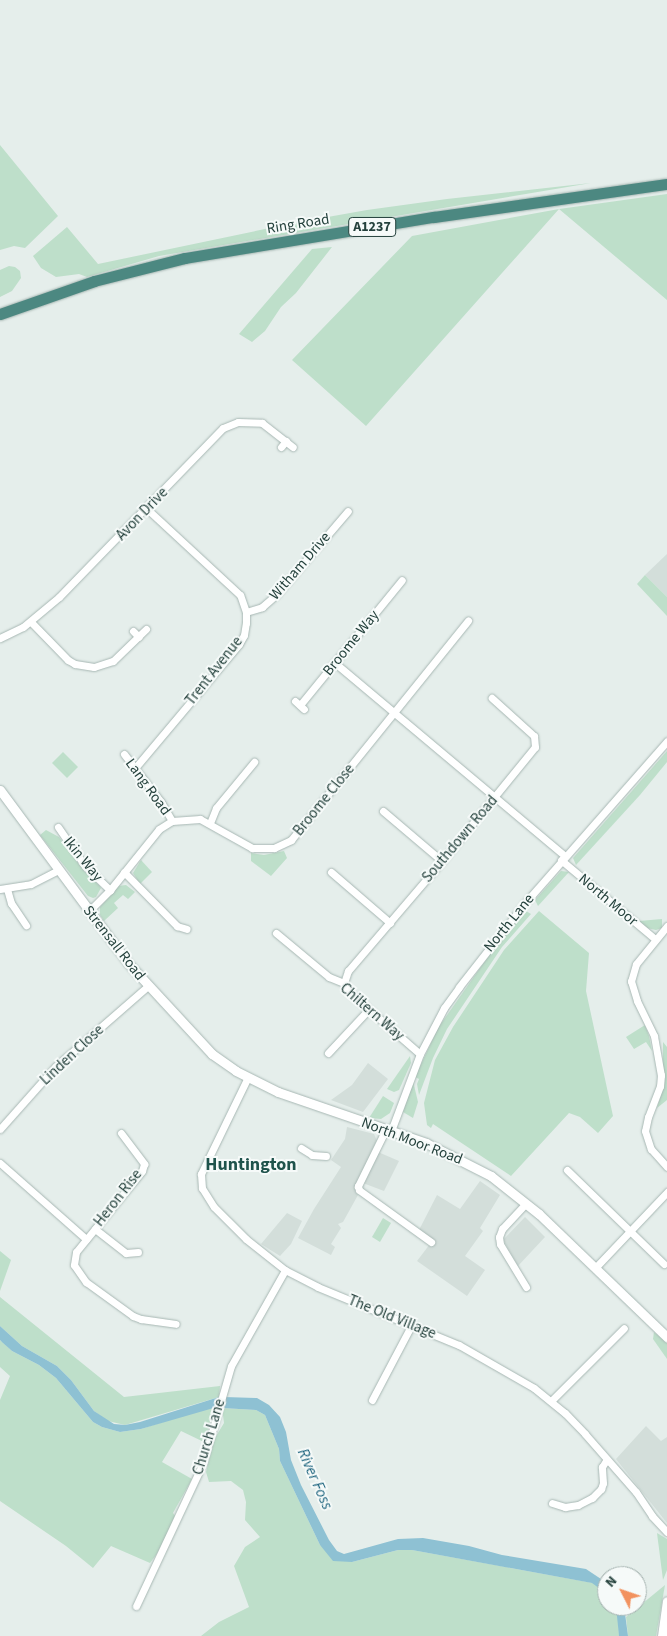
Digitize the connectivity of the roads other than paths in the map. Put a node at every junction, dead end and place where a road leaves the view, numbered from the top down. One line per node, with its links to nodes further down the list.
1 (667, 184): 2 (highway, Ring Road / A1237)
2 (0, 314)
3 (293, 447): 4 (street, Avon Drive)
4 (147, 509): 7 (street); 9 (street, Avon Drive)
5 (348, 511): 7 (street, Witham Drive)
6 (402, 580): 14 (street, Broome Way)
7 (246, 612): 21 (street, Trent Avenue)
8 (468, 621): 17 (street, Broome Close)
9 (30, 622): 12 (street); 13 (street, Avon Drive)
10 (146, 629): 12 (street)
11 (133, 631): 12 (street)
12 (139, 637)
13 (0, 638)
14 (335, 663): 16 (street, Broome Way); 17 (street)
15 (492, 698): 23 (street, Southdown Road)
16 (300, 705)
17 (394, 714): 23 (street, North Moor); 26 (street, Broome Close)
18 (667, 741): 28 (street, North Lane)
19 (124, 754): 21 (street, Lang Road)
20 (254, 762): 26 (street)
21 (136, 768): 25 (street, Lang Road)
22 (0, 790): 30 (street, Strensall Road)
23 (494, 797): 28 (street, North Moor); 29 (street, Southdown Road)
24 (383, 811): 29 (street)
25 (172, 820): 26 (street, Broome Close); 31 (street)
26 (210, 823)
27 (58, 827): 34 (street, Ikin Way)
28 (563, 858): 41 (street, North Moor); 46 (street, North Lane)
29 (442, 861): 36 (street, Southdown Road)
30 (59, 870): 33 (street); 35 (street, Strensall Road)
31 (124, 872): 34 (street); 39 (street)
32 (331, 872): 36 (street)
33 (4, 889): 38 (street)
34 (110, 890): 35 (street)
35 (89, 911): 43 (street, Strensall Road)
36 (390, 923): 42 (street, Southdown Road)
37 (667, 926): 41 (street)
38 (27, 927)
39 (187, 928)
40 (276, 933): 42 (street, Chiltern Way)
41 (655, 939): 54 (street)
42 (344, 983): 44 (street, Chiltern Way)
43 (148, 986): 47 (street, Strensall Road); 48 (street, Linden Close)
44 (369, 1009): 45 (street); 46 (street, Chiltern Way)
45 (328, 1053)
46 (420, 1054): 49 (street, North Lane)
47 (248, 1077): 49 (street, North Moor Road); 65 (street, The Old Village)
48 (0, 1129)
49 (389, 1130): 57 (street, North Moor Road); 61 (street, North Lane)
50 (121, 1134): 58 (street, Heron Rise)
51 (301, 1148): 52 (street)
52 (326, 1156)
53 (0, 1163): 60 (street)
54 (667, 1166)
55 (567, 1170): 59 (street)
56 (667, 1192): 59 (street)
57 (526, 1203): 64 (street, North Moor Road); 66 (street)
58 (95, 1229): 60 (street, Heron Rise); 62 (street)
59 (630, 1230): 63 (street); 64 (street)
60 (86, 1239): 67 (street, Heron Rise)
61 (431, 1242)
62 (138, 1252)
63 (664, 1264)
64 (594, 1268): 70 (street, North Moor Road)
65 (285, 1270): 68 (street, The Old Village); 77 (street, Church Lane)
66 (526, 1287)
67 (176, 1324)
68 (412, 1324): 71 (street); 72 (street, The Old Village)
69 (624, 1328): 72 (street)
70 (667, 1337)
71 (372, 1400)
72 (551, 1401): 73 (street, The Old Village)
73 (607, 1459): 74 (street); 75 (street, The Old Village)
74 (552, 1503)
75 (667, 1532)
76 (667, 1601): 78 (street)
77 (136, 1606)
78 (662, 1636)

